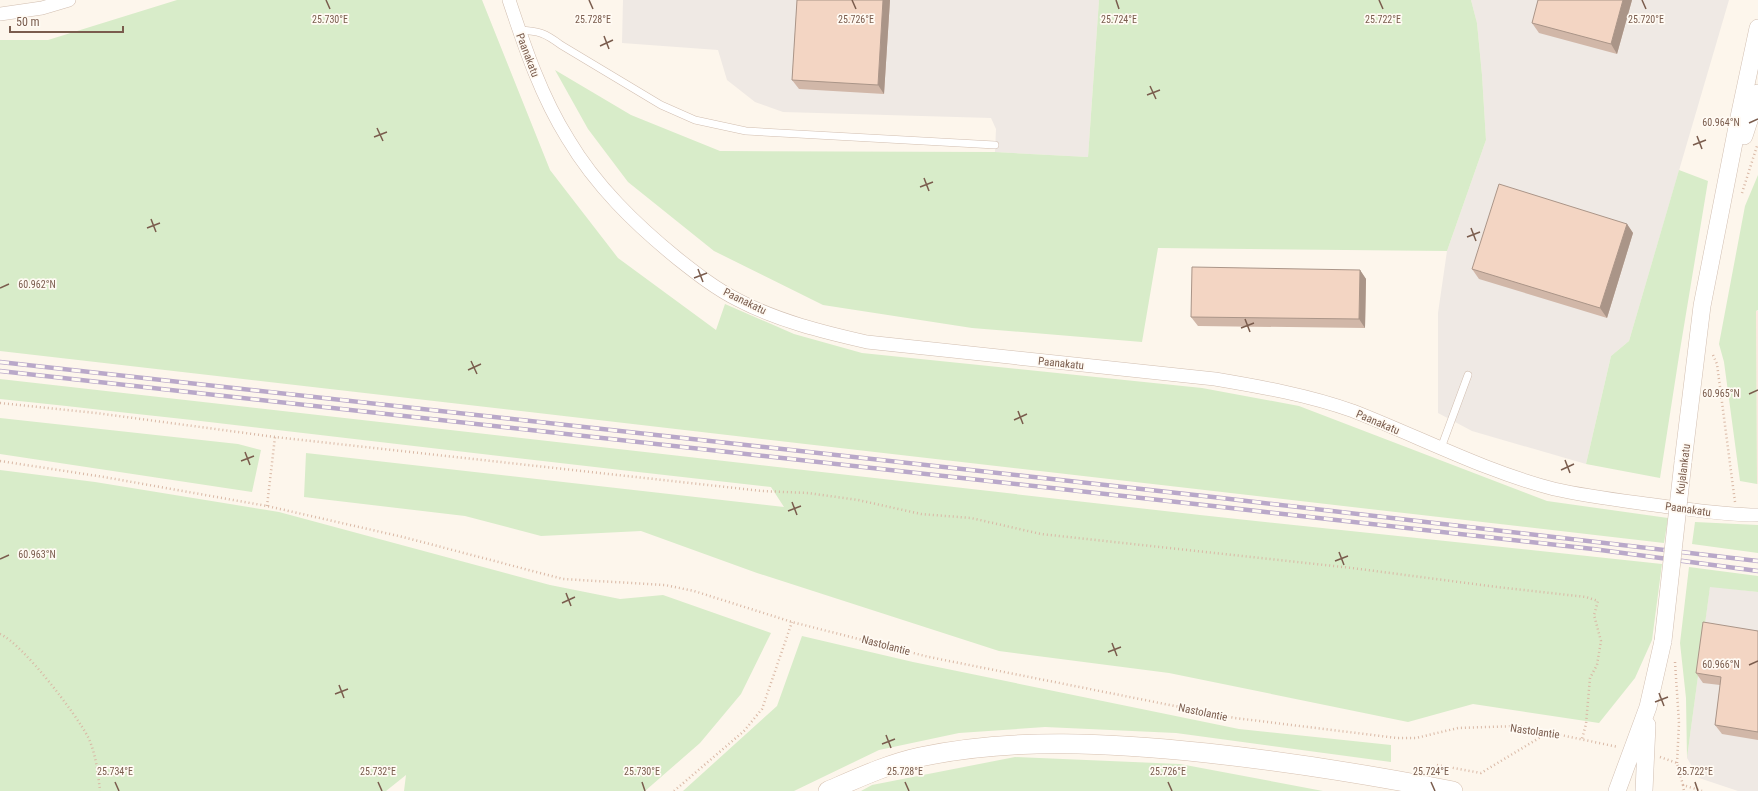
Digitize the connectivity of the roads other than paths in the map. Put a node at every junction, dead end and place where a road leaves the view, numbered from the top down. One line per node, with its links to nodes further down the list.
1 (69, 0): 3 (street)
2 (509, 0): 5 (street, Paanakatu)
3 (0, 14)
4 (1758, 28): 8 (street, Kujalankatu)
5 (519, 30): 7 (lane); 10 (street, Paanakatu)
6 (1758, 92): 8 (street, Kujalankatu)
7 (995, 145)
8 (1717, 231): 12 (street, Kujalankatu, bridge)
9 (1468, 375): 10 (lane)
10 (1441, 448): 11 (street, Paanakatu)
11 (1758, 515)
12 (1648, 707): 15 (street, Kujalankatu); 16 (street, Kujalankatu)
13 (828, 791): 14 (main road)
14 (1453, 791)
15 (1617, 791)
16 (1644, 791)

